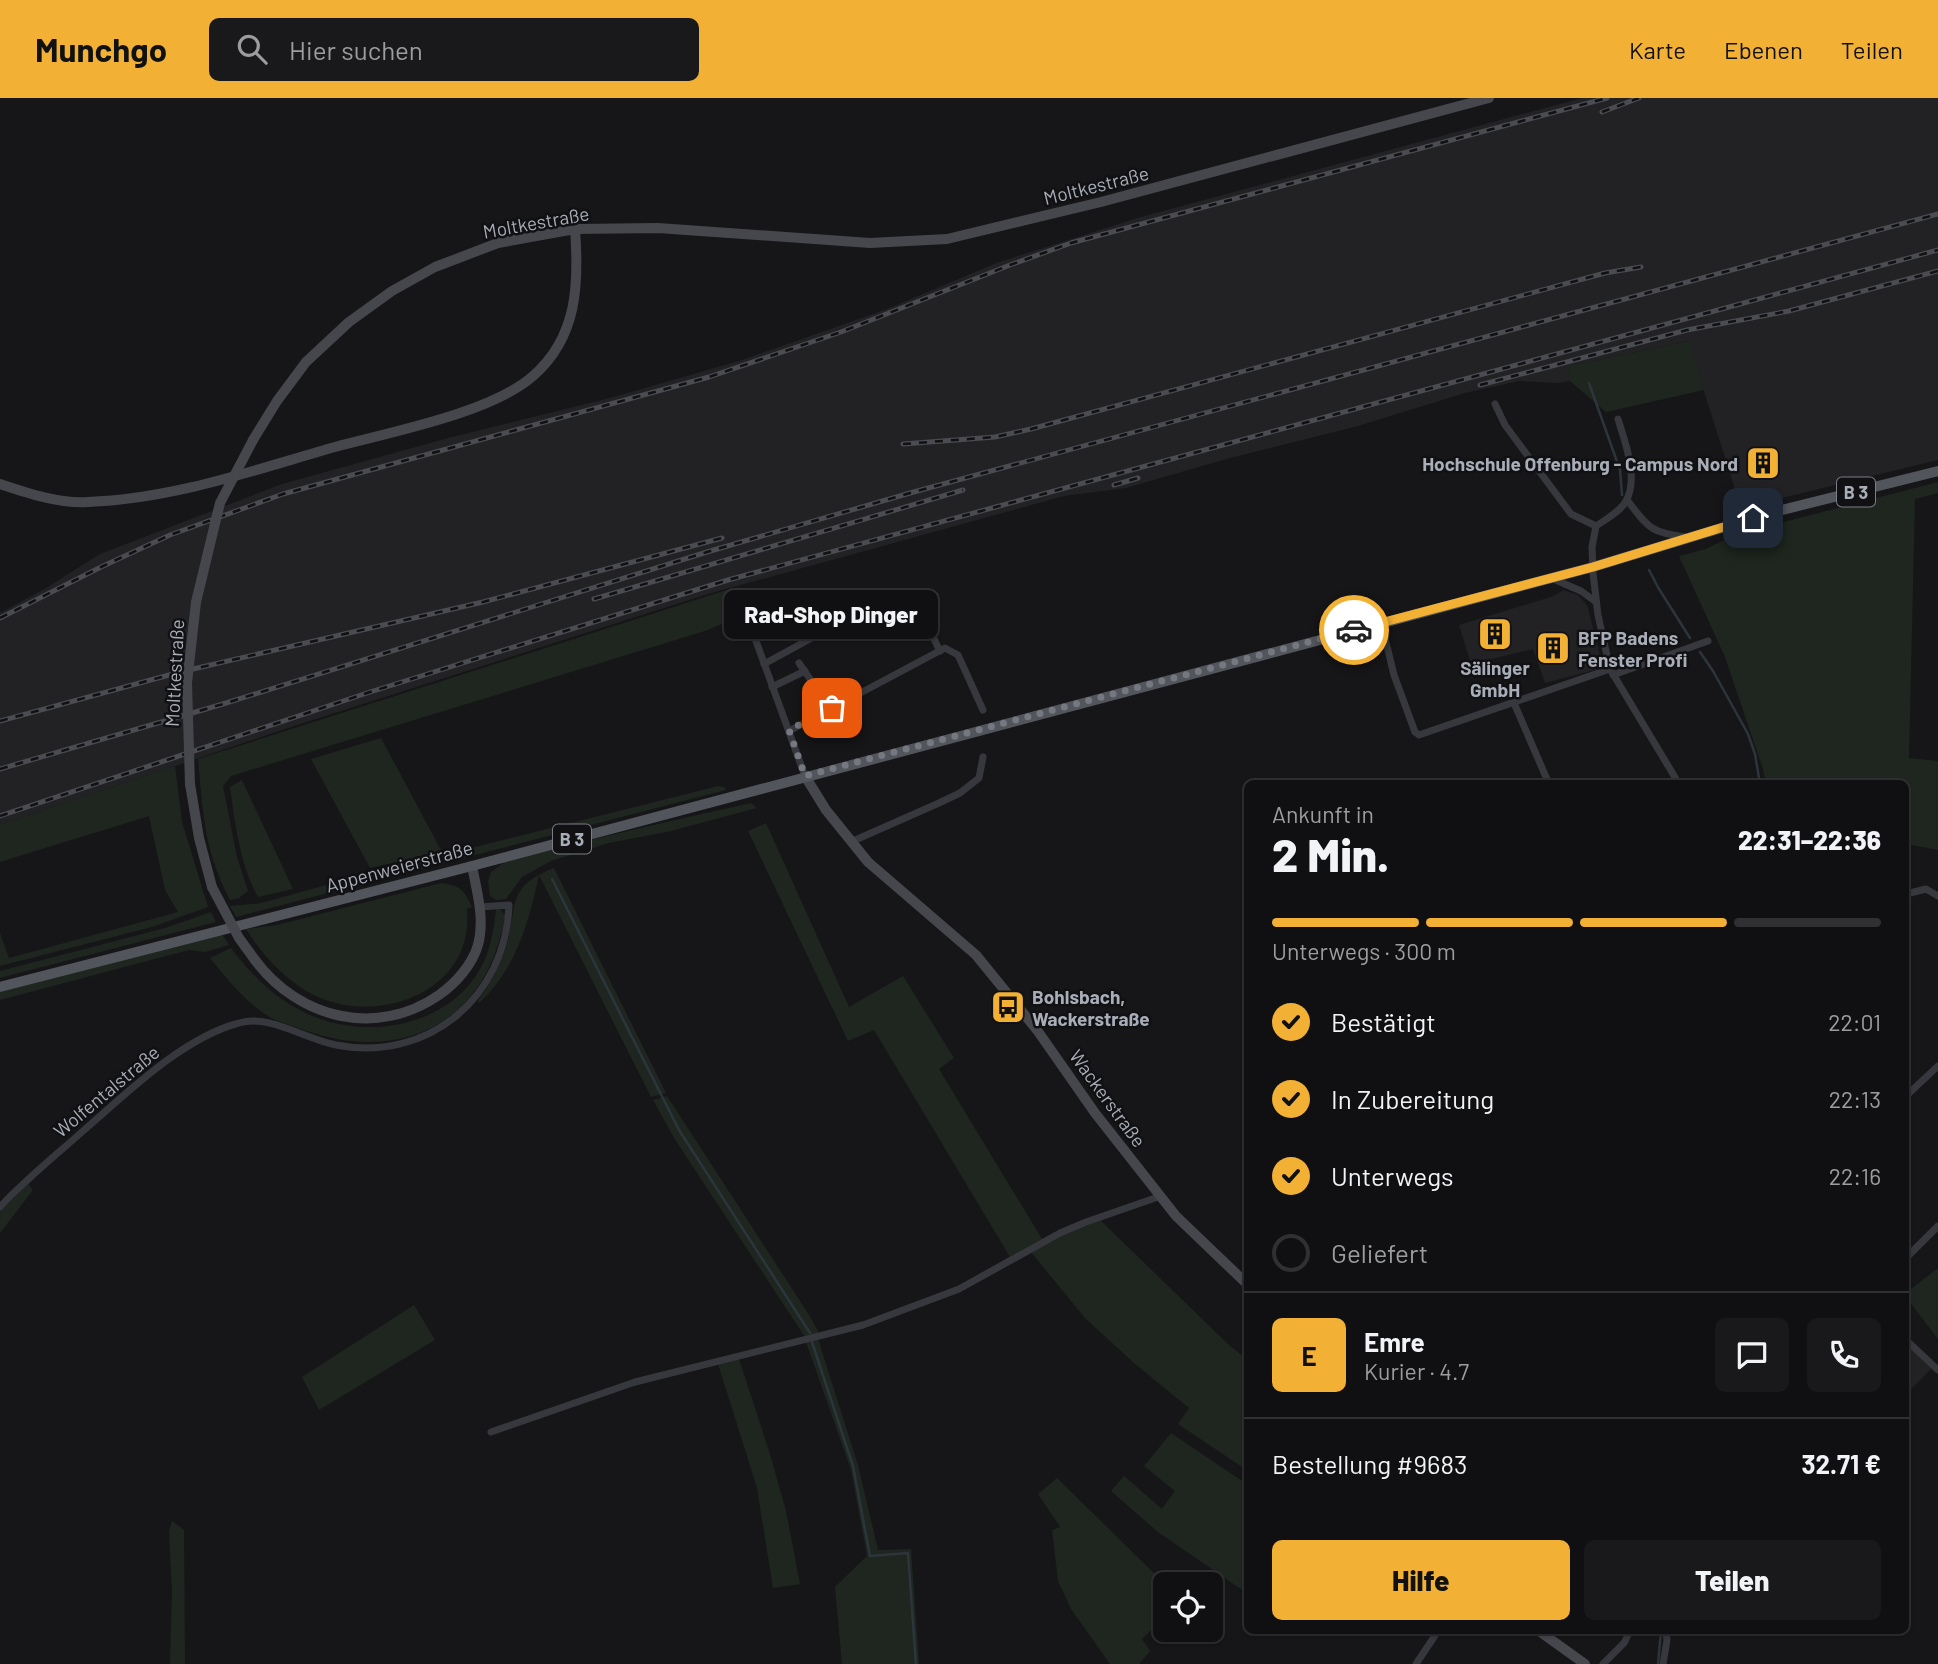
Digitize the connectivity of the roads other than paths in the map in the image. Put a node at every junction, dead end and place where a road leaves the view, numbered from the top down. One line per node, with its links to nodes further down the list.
1 (1489, 98): 2 (street, Moltkestraße)
2 (575, 229): 6 (street); 36 (street, Moltkestraße, bridge)
3 (1495, 404): 8 (street)
4 (1618, 419): 7 (street)
5 (1938, 471): 9 (main road, B 3)
6 (0, 484)
7 (1627, 500): 8 (street); 9 (street)
8 (1596, 527): 10 (street)
9 (1688, 537): 10 (main road, B 3)
10 (1593, 567): 11 (main road, B 3); 14 (street)
11 (1550, 578): 14 (street); 29 (main road, B 3)
12 (740, 597): 20 (street, Wackerstraße)
13 (914, 599): 18 (street)
14 (1596, 602): 22 (street)
15 (830, 628): 20 (street)
16 (1385, 638): 25 (street)
17 (1708, 641): 22 (street)
18 (940, 651): 26 (street); 27 (street)
19 (799, 663): 21 (street)
20 (764, 664): 24 (street, Wackerstraße)
21 (805, 671): 23 (street); 24 (street)
22 (1611, 672): 25 (street); 31 (street)
23 (810, 679)
24 (772, 687): 27 (street, Wackerstraße)
25 (1514, 704): 30 (street)
26 (983, 710)
27 (789, 730): 29 (street, Wackerstraße)
28 (983, 757): 32 (street)
29 (805, 776): 32 (street, Wackerstraße); 33 (main road, Appenweierstraße / B 3)
30 (1547, 780)
31 (1677, 780)
32 (852, 841): 40 (street, Wackerstraße)
33 (472, 866): 36 (street, Moltkestraße); 37 (main road, Appenweierstraße / B 3)
34 (1909, 893): 35 (street)
35 (1938, 896)
36 (480, 907): 41 (street, Wolfentalstraße)
37 (0, 987)
38 (1938, 1066): 39 (street)
39 (1909, 1093)
40 (1160, 1196): 44 (street, Wackerstraße); 47 (street)
41 (0, 1207)
42 (1938, 1226): 43 (street)
43 (1909, 1255)
44 (1244, 1282)
45 (1909, 1343): 46 (street)
46 (1938, 1370)
47 (491, 1432)
48 (1436, 1634): 52 (street)
49 (1543, 1634): 53 (street)
50 (1628, 1634): 54 (street)
51 (1666, 1634): 55 (street)
52 (1416, 1664)
53 (1586, 1664)
54 (1602, 1664)
55 (1663, 1664)

